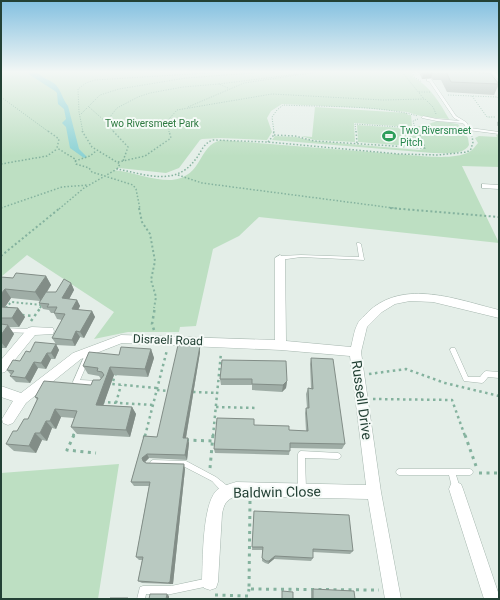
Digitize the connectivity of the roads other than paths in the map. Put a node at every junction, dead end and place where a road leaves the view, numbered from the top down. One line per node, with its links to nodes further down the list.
1 (444, 100): 3 (lane)
2 (423, 117): 3 (lane)
3 (462, 122): 4 (lane)
4 (499, 133)
5 (484, 186): 6 (street)
6 (499, 187)
7 (359, 244): 8 (lane)
8 (280, 258): 13 (street)
9 (499, 314): 16 (street, Russell Drive)
10 (1, 330): 11 (lane)
11 (29, 330): 12 (street); 17 (street)
12 (49, 331)
13 (281, 345): 15 (street, Disraeli Road); 16 (street, Disraeli Road)
14 (453, 350): 18 (lane)
15 (89, 351): 19 (lane); 21 (street, Disraeli Road)
16 (355, 352): 31 (street, Russell Drive)
17 (1, 368)
18 (499, 375)
19 (104, 384)
20 (1, 390): 21 (street)
21 (22, 399): 22 (street, Disraeli Road)
22 (8, 419)
23 (338, 456): 29 (lane)
24 (149, 463): 30 (lane)
25 (399, 472): 27 (lane)
26 (470, 472): 27 (lane)
27 (452, 473): 28 (lane)
28 (456, 489): 35 (street)
29 (302, 490): 30 (street, Baldwin Close); 31 (street, Baldwin Close)
30 (227, 492): 32 (street, Baldwin Close)
31 (374, 492): 33 (street, Russell Drive)
32 (211, 589): 34 (lane)
33 (392, 595)
34 (142, 599)
35 (492, 599)

